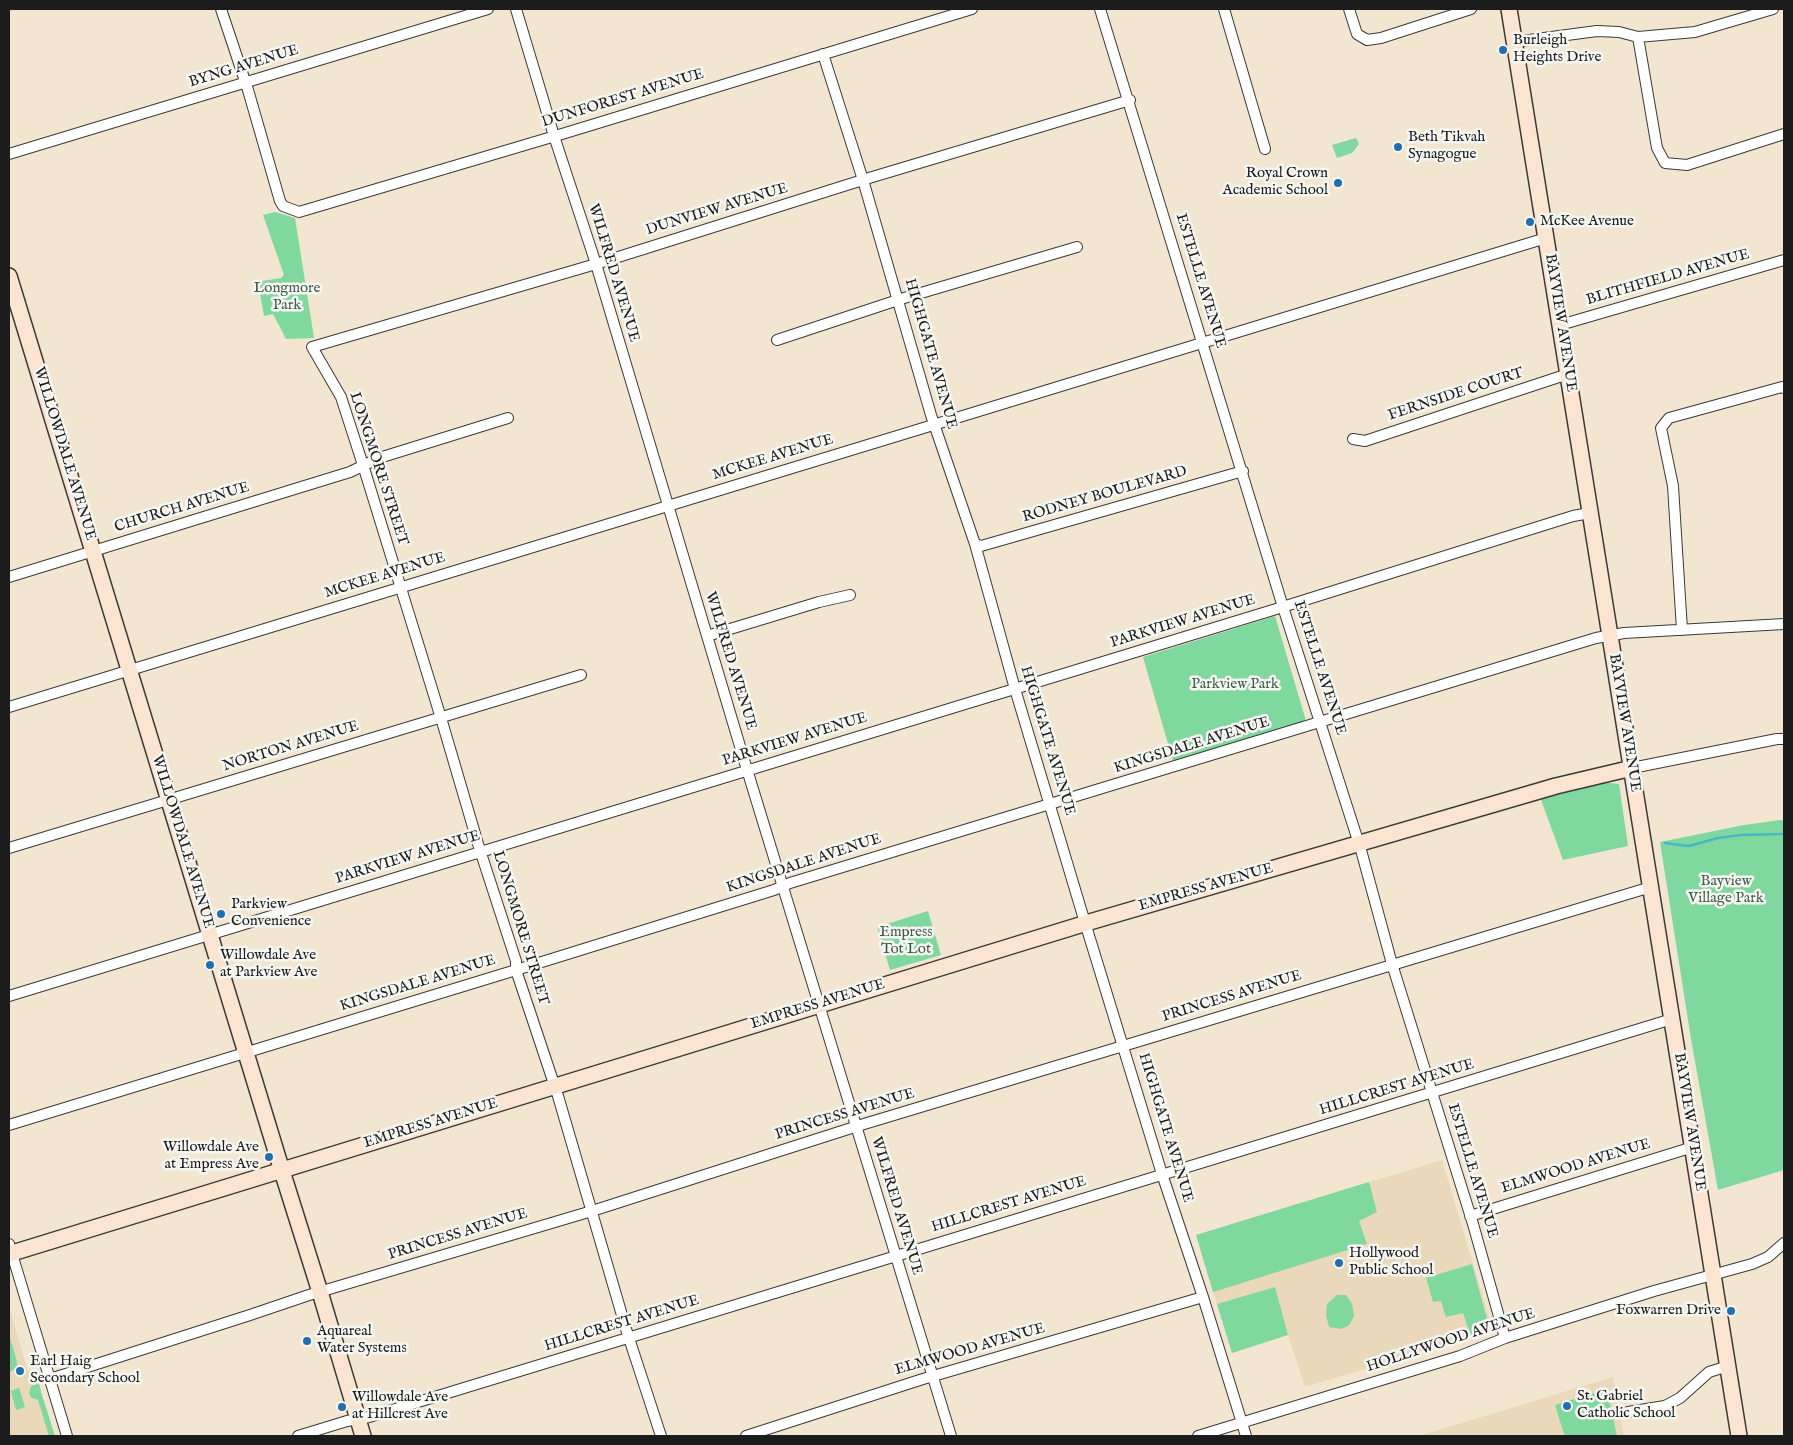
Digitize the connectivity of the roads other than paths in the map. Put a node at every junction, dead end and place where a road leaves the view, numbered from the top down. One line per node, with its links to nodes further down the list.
1 (222, 9): 14 (street)
2 (488, 9): 14 (street, BYNG AVENUE)
3 (516, 9): 17 (street, WILFRED AVENUE)
4 (972, 9): 13 (street, DUNFOREST AVENUE)
5 (1100, 9): 15 (street, ESTELLE AVENUE)
6 (1224, 9): 18 (street)
7 (1349, 9): 8 (street)
8 (1470, 9)
9 (1509, 9): 12 (street, BAYVIEW AVENUE)
10 (1773, 9): 11 (street)
11 (1638, 37): 12 (street); 16 (street)
12 (1514, 42): 21 (street, BAYVIEW AVENUE)
13 (823, 54): 17 (street, DUNFOREST AVENUE); 20 (street, HIGHGATE AVENUE)
14 (245, 82): 17 (street, DUNFOREST AVENUE); 19 (street, BYNG AVENUE)
15 (1130, 100): 20 (street, DUNVIEW AVENUE); 29 (street, ESTELLE AVENUE)
16 (1784, 134)
17 (554, 136): 24 (street, WILFRED AVENUE)
18 (1265, 149)
19 (9, 154)
20 (863, 180): 24 (street, DUNVIEW AVENUE); 26 (street, HIGHGATE AVENUE)
21 (1546, 238): 27 (street, BAYVIEW AVENUE); 29 (street, MCKEE AVENUE)
22 (1077, 247): 26 (street)
23 (1784, 260): 27 (street, BLITHFIELD AVENUE)
24 (596, 264): 30 (street, DUNVIEW AVENUE); 38 (street, WILFRED AVENUE)
25 (9, 276): 41 (street, WILLOWDALE AVENUE)
26 (898, 300): 28 (street); 34 (street, HIGHGATE AVENUE)
27 (1560, 325): 31 (street, BAYVIEW AVENUE)
28 (777, 340)
29 (1203, 344): 34 (street, MCKEE AVENUE); 37 (street, ESTELLE AVENUE)
30 (312, 347): 36 (street, LONGMORE STREET)
31 (1568, 374): 35 (street, FERNSIDE COURT); 39 (street, BAYVIEW AVENUE)
32 (1784, 388): 47 (street)
33 (508, 418): 36 (street, CHURCH AVENUE)
34 (934, 424): 38 (street, MCKEE AVENUE); 40 (street, HIGHGATE AVENUE)
35 (1353, 439)
36 (363, 465): 41 (street, CHURCH AVENUE); 43 (street, LONGMORE STREET)
37 (1243, 471): 40 (street, RODNEY BOULEVARD); 45 (street, ESTELLE AVENUE)
38 (668, 505): 43 (street, MCKEE AVENUE); 49 (street, WILFRED AVENUE)
39 (1590, 513): 45 (street, PARKVIEW AVENUE); 48 (street, BAYVIEW AVENUE)
40 (975, 544): 52 (street, HIGHGATE AVENUE)
41 (93, 552): 42 (street, CHURCH AVENUE); 50 (street, WILLOWDALE AVENUE)
42 (9, 577)
43 (400, 587): 50 (street, MCKEE AVENUE); 54 (street, LONGMORE STREET)
44 (850, 595): 49 (street)
45 (1283, 607): 52 (street, PARKVIEW AVENUE); 55 (street, ESTELLE AVENUE)
46 (1784, 624): 47 (street, KINGSDALE AVENUE)
47 (1682, 630): 48 (street, KINGSDALE AVENUE)
48 (1610, 635): 55 (street, KINGSDALE AVENUE); 57 (street, BAYVIEW AVENUE)
49 (708, 636): 58 (street, WILFRED AVENUE)
50 (130, 670): 53 (street, MCKEE AVENUE); 59 (street, WILLOWDALE AVENUE)
51 (581, 676): 54 (street, NORTON AVENUE)
52 (1015, 689): 58 (street, PARKVIEW AVENUE); 60 (street, HIGHGATE AVENUE)
53 (9, 707)
54 (441, 718): 59 (street, NORTON AVENUE); 63 (street, LONGMORE STREET)
55 (1321, 722): 60 (street, KINGSDALE AVENUE); 61 (street, ESTELLE AVENUE)
56 (1784, 739): 57 (street)
57 (1632, 768): 61 (street, EMPRESS AVENUE); 65 (street, BAYVIEW AVENUE)
58 (747, 770): 63 (street, PARKVIEW AVENUE); 64 (street, WILFRED AVENUE)
59 (169, 799): 62 (street, NORTON AVENUE); 67 (street, WILLOWDALE AVENUE)
60 (1051, 804): 64 (street, KINGSDALE AVENUE); 66 (street, HIGHGATE AVENUE)
61 (1358, 842): 66 (street, EMPRESS AVENUE); 68 (street, ESTELLE AVENUE)
62 (9, 848)
63 (480, 851): 67 (street, PARKVIEW AVENUE); 69 (street, LONGMORE STREET)
64 (782, 886): 69 (street, KINGSDALE AVENUE); 71 (street, WILFRED AVENUE)
65 (1650, 887): 68 (street, PRINCESS AVENUE); 72 (street, BAYVIEW AVENUE)
66 (1085, 923): 71 (street, EMPRESS AVENUE); 73 (street, HIGHGATE AVENUE)
67 (210, 934): 70 (street, PARKVIEW AVENUE); 74 (street, WILLOWDALE AVENUE)
68 (1392, 964): 73 (street, PRINCESS AVENUE); 76 (street, ESTELLE AVENUE)
69 (516, 970): 74 (street, KINGSDALE AVENUE); 75 (street, LONGMORE STREET)
70 (9, 996)
71 (819, 1005): 75 (street, EMPRESS AVENUE); 78 (street, WILFRED AVENUE)
72 (1672, 1019): 76 (street, HILLCREST AVENUE); 79 (street, BAYVIEW AVENUE)
73 (1124, 1046): 78 (street, PRINCESS AVENUE); 81 (street, HIGHGATE AVENUE)
74 (246, 1052): 77 (street, KINGSDALE AVENUE); 80 (street, WILLOWDALE AVENUE)
75 (555, 1086): 80 (street, EMPRESS AVENUE); 82 (street, LONGMORE STREET)
76 (1432, 1092): 81 (street, HILLCREST AVENUE); 83 (street, ESTELLE AVENUE)
77 (9, 1125)
78 (856, 1127): 82 (street, PRINCESS AVENUE); 86 (street, WILFRED AVENUE)
79 (1693, 1147): 83 (street, ELMWOOD AVENUE); 87 (street, BAYVIEW AVENUE)
80 (282, 1171): 85 (street, EMPRESS AVENUE); 88 (street, WILLOWDALE AVENUE)
81 (1162, 1174): 86 (street, HILLCREST AVENUE); 89 (street, HIGHGATE AVENUE)
82 (592, 1211): 88 (street, PRINCESS AVENUE); 90 (street, LONGMORE STREET)
83 (1470, 1216): 91 (street, ESTELLE AVENUE)
84 (1784, 1243): 87 (street)
85 (10, 1251): 94 (street)
86 (896, 1256): 90 (street, HILLCREST AVENUE); 93 (street, WILFRED AVENUE)
87 (1713, 1274): 91 (street, HOLLYWOOD AVENUE); 92 (street, BAYVIEW AVENUE)
88 (320, 1292): 94 (street, PRINCESS AVENUE); 96 (street, WILLOWDALE AVENUE)
89 (1203, 1297): 93 (street, ELMWOOD AVENUE); 97 (street, HIGHGATE AVENUE)
90 (629, 1338): 96 (street, HILLCREST AVENUE); 101 (street, LONGMORE STREET)
91 (1506, 1338): 97 (street, HOLLYWOOD AVENUE)
92 (1728, 1366): 95 (street); 106 (street, BAYVIEW AVENUE)
93 (933, 1376): 102 (street, ELMWOOD AVENUE); 103 (street, WILFRED AVENUE)
94 (50, 1379): 98 (street)
95 (1628, 1412)
96 (358, 1419): 99 (street, HILLCREST AVENUE); 100 (street, WILLOWDALE AVENUE)
97 (1242, 1424): 104 (street, HOLLYWOOD AVENUE); 105 (street, HIGHGATE AVENUE)
98 (67, 1436)
99 (298, 1436)
100 (363, 1436)
101 (661, 1436)
102 (746, 1436)
103 (951, 1436)
104 (1198, 1436)
105 (1246, 1436)
106 (1739, 1436)

